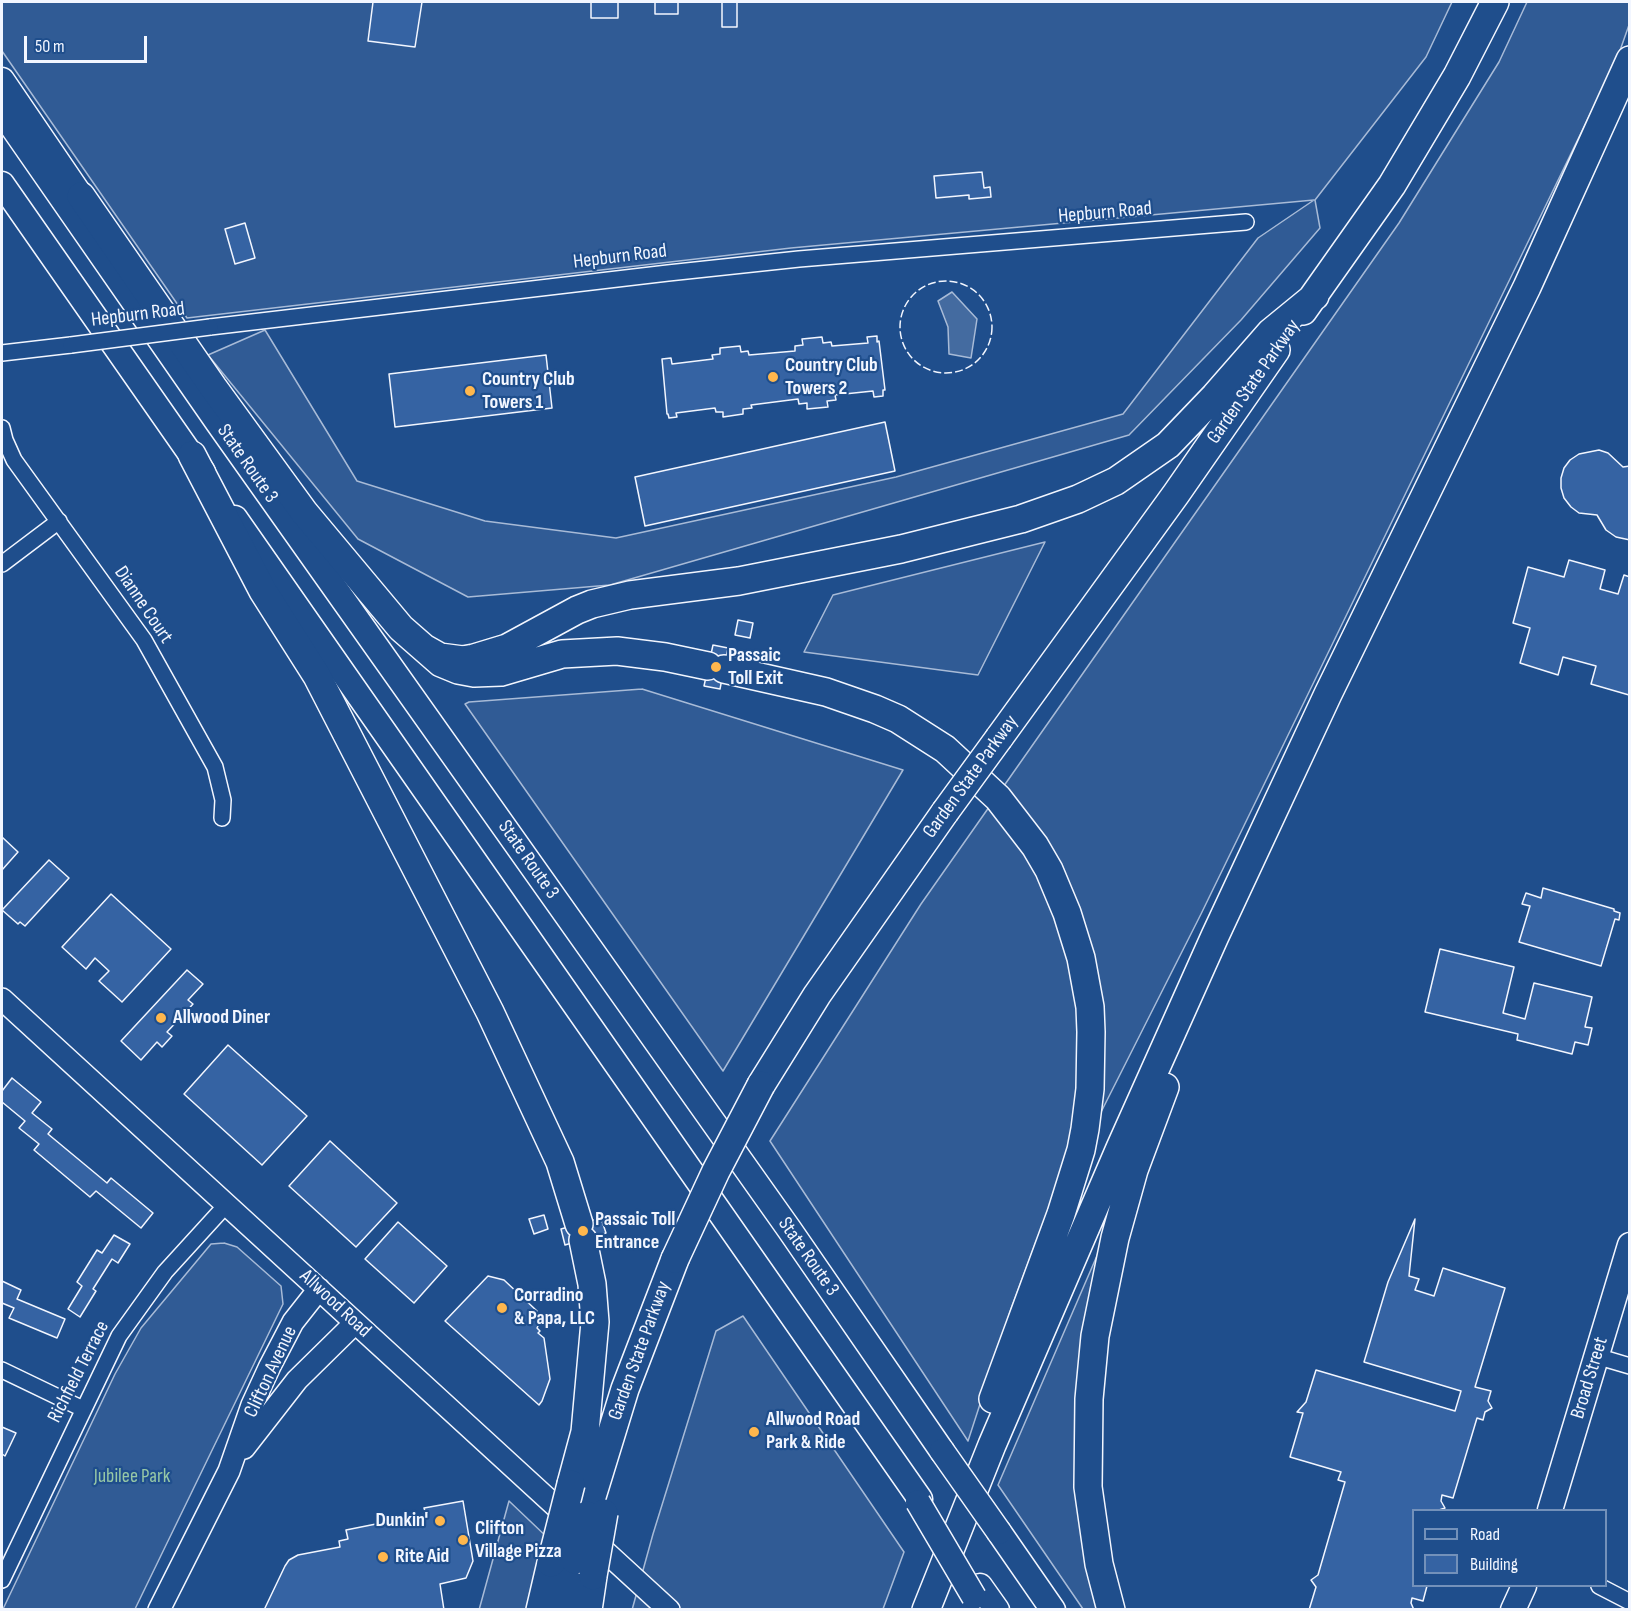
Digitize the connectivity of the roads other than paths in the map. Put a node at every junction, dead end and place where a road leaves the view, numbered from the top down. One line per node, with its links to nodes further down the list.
1 (1495, 2): 8 (highway, Garden State Parkway)
2 (1629, 60): 16 (highway)
3 (2, 80): 6 (main road)
4 (2, 112): 43 (main road, State Route 3, bridge)
5 (2, 184): 11 (main road, State Route 3)
6 (81, 196): 14 (highway)
7 (1246, 222): 9 (street, Hepburn Road, bridge)
8 (1315, 296): 14 (highway); 27 (highway, Garden State Parkway, bridge)
9 (2, 353)
10 (2, 428): 12 (street, Dianne Court)
11 (192, 455): 27 (highway); 34 (main road, State Route 3)
12 (59, 521): 13 (street); 15 (street, Dianne Court)
13 (2, 564)
14 (424, 648): 35 (highway)
15 (222, 818)
16 (1236, 892): 35 (highway); 44 (highway)
17 (2, 999): 18 (main road, Allwood Road)
18 (226, 1204): 20 (main road, Allwood Road); 25 (street, Richfield Terrace)
19 (1629, 1245): 22 (main road, Broad Street)
20 (319, 1289): 21 (main road, Allwood Road); 26 (main road, Clifton Avenue)
21 (355, 1323): 26 (main road, Clifton Avenue); 41 (main road, Allwood Road)
22 (1596, 1356): 23 (street); 28 (main road, Broad Street)
23 (1629, 1366)
24 (2, 1370): 25 (street)
25 (83, 1409): 30 (street, Richfield Terrace)
26 (234, 1461): 37 (main road, Clifton Avenue)
27 (588, 1500): 29 (highway, Garden State Parkway, bridge)
28 (1550, 1509)
29 (573, 1566): 38 (highway); 39 (highway, Garden State Parkway); 40 (highway)
30 (2, 1580)
31 (1524, 1587): 45 (main road)
32 (1533, 1587): 46 (main road)
33 (1601, 1587): 36 (street)
34 (978, 1597): 42 (main road, State Route 3)
35 (930, 1598)
36 (1629, 1602)
37 (159, 1610)
38 (540, 1610)
39 (560, 1610)
40 (588, 1610)
41 (669, 1610)
42 (997, 1610)
43 (1053, 1610)
44 (1111, 1610)
45 (1513, 1610)
46 (1530, 1610)

